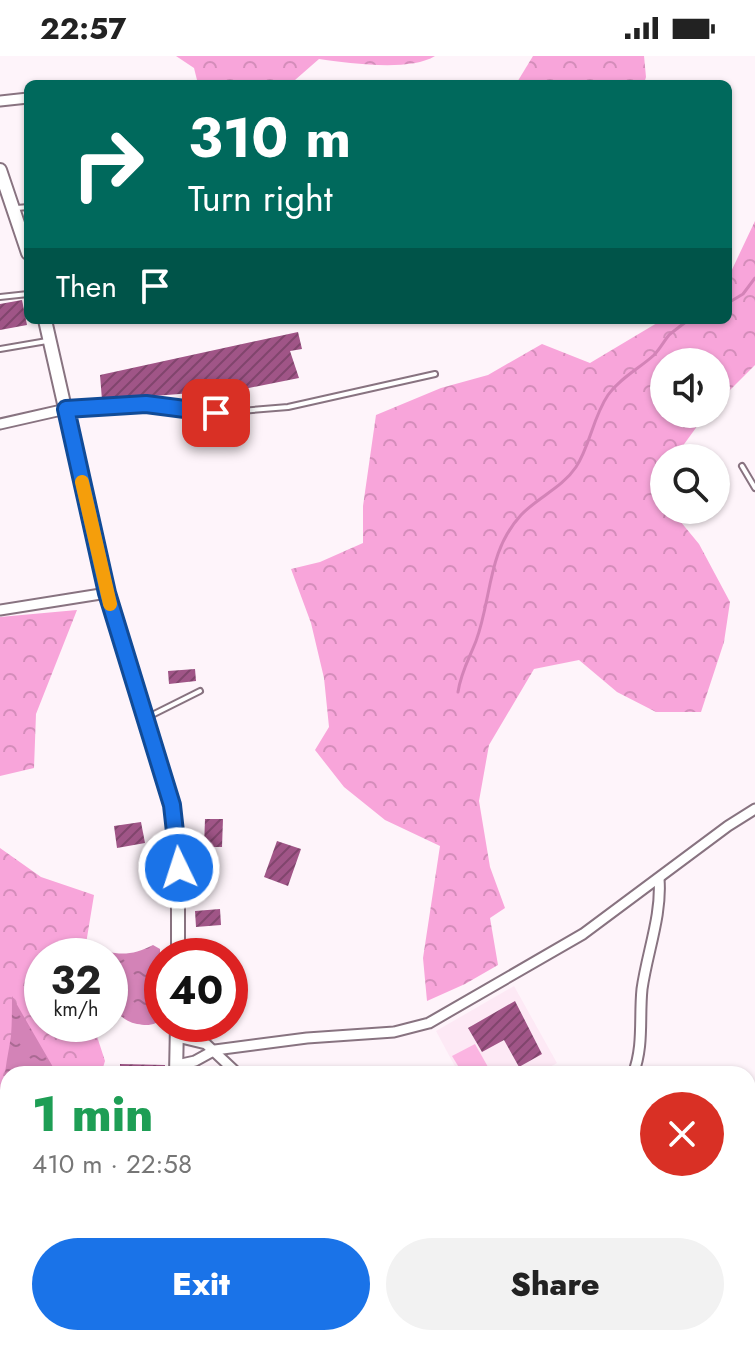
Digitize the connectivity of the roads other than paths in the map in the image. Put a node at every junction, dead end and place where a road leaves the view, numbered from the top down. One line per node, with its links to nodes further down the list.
1 (24, 98): 2 (street)
2 (0, 101)
3 (0, 170): 5 (street)
4 (24, 208): 5 (lane)
5 (14, 209): 6 (street)
6 (24, 240)
7 (24, 294): 8 (lane)
8 (0, 297)
9 (46, 324): 10 (street)
10 (50, 340): 11 (lane); 13 (street)
11 (0, 349)
12 (435, 374): 13 (lane)
13 (66, 409): 14 (street); 17 (street)
14 (0, 424)
15 (742, 466): 16 (lane)
16 (755, 488)
17 (107, 593): 18 (street); 20 (street)
18 (0, 610)
19 (200, 691): 20 (lane)
20 (146, 718): 23 (street)
21 (755, 809): 22 (street)
22 (659, 879): 26 (street); 30 (street)
23 (178, 938)
24 (177, 1042): 27 (street)
25 (202, 1042): 26 (street)
26 (215, 1050): 28 (street); 29 (street)
27 (176, 1066)
28 (185, 1066)
29 (230, 1066)
30 (636, 1066)

